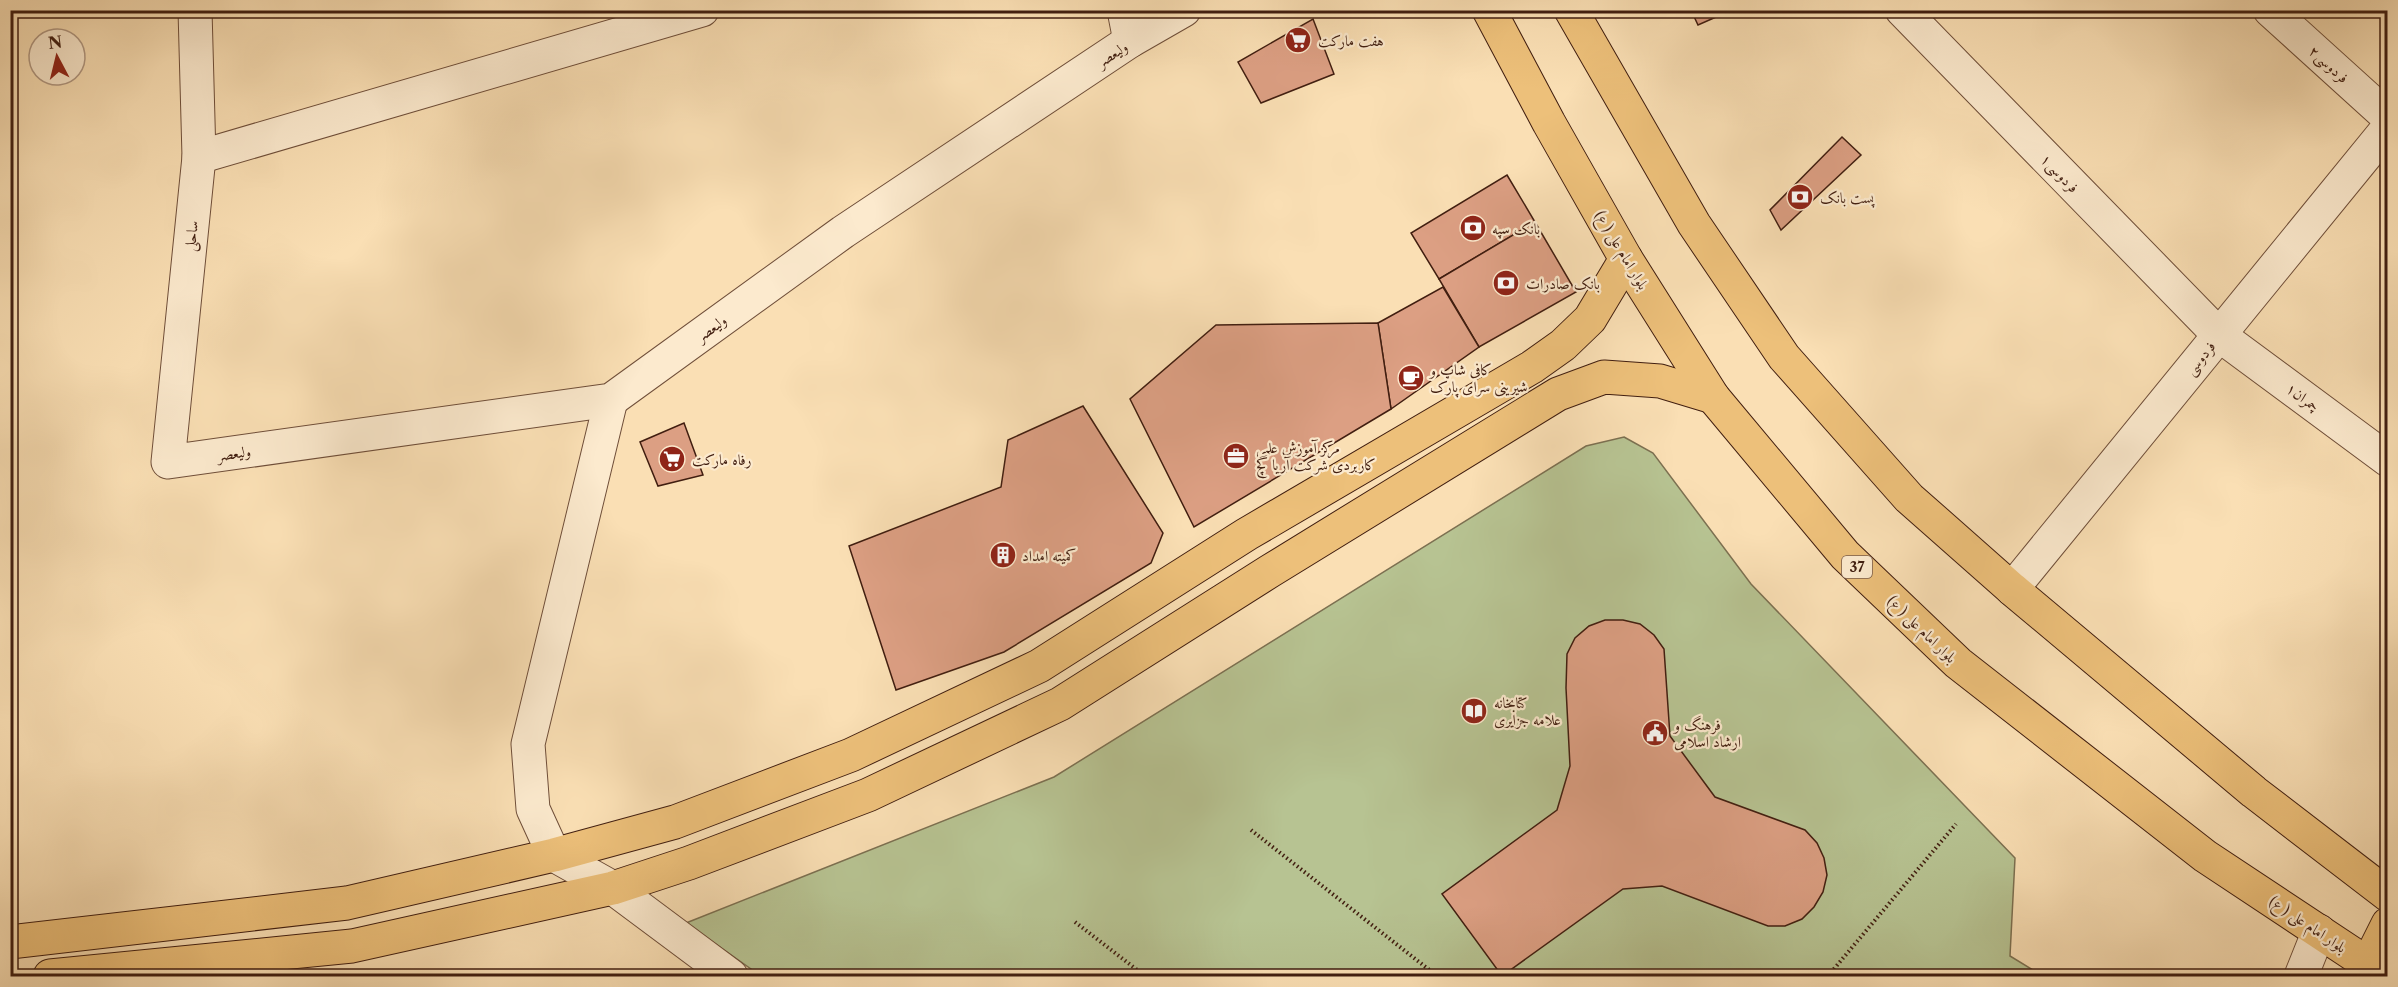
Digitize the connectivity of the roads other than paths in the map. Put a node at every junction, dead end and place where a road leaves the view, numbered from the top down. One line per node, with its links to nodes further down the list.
1 (195, 10): 12 (street, ساحلی)
2 (702, 10): 8 (street)
3 (1184, 10): 9 (street, ولیعصر)
4 (1489, 10): 13 (main road, بلوار امام علی ( ع) / 37)
5 (1571, 10): 19 (main road)
6 (1902, 10): 14 (street, فردوسی۱)
7 (2270, 10): 10 (street, فردوسی۲)
8 (649, 18): 12 (street)
9 (1127, 26): 16 (street, ولیعصر)
10 (2388, 117)
11 (2388, 128): 14 (street, فردوسی)
12 (199, 157): 18 (street, ساحلی)
13 (1626, 259): 15 (main road, بلوار امام علی ( ع) / 37); 20 (main road)
14 (2219, 335): 17 (street, چمران۱); 19 (street, فردوسی)
15 (1713, 398): 21 (main road); 24 (main road, بلوار امام علی ( ع) / 37)
16 (611, 400): 18 (street, ولیعصر); 20 (street)
17 (2388, 460)
18 (168, 462)
19 (2012, 589): 22 (main road)
20 (554, 855): 21 (street); 25 (main road)
21 (613, 888): 27 (main road); 28 (street)
22 (2388, 895)
23 (2388, 924): 26 (main road)
24 (2319, 930): 26 (main road, بلوار امام علی ( ع) / 37); 29 (street)
25 (10, 942)
26 (2378, 968)
27 (50, 976)
28 (731, 976)
29 (2301, 976)

